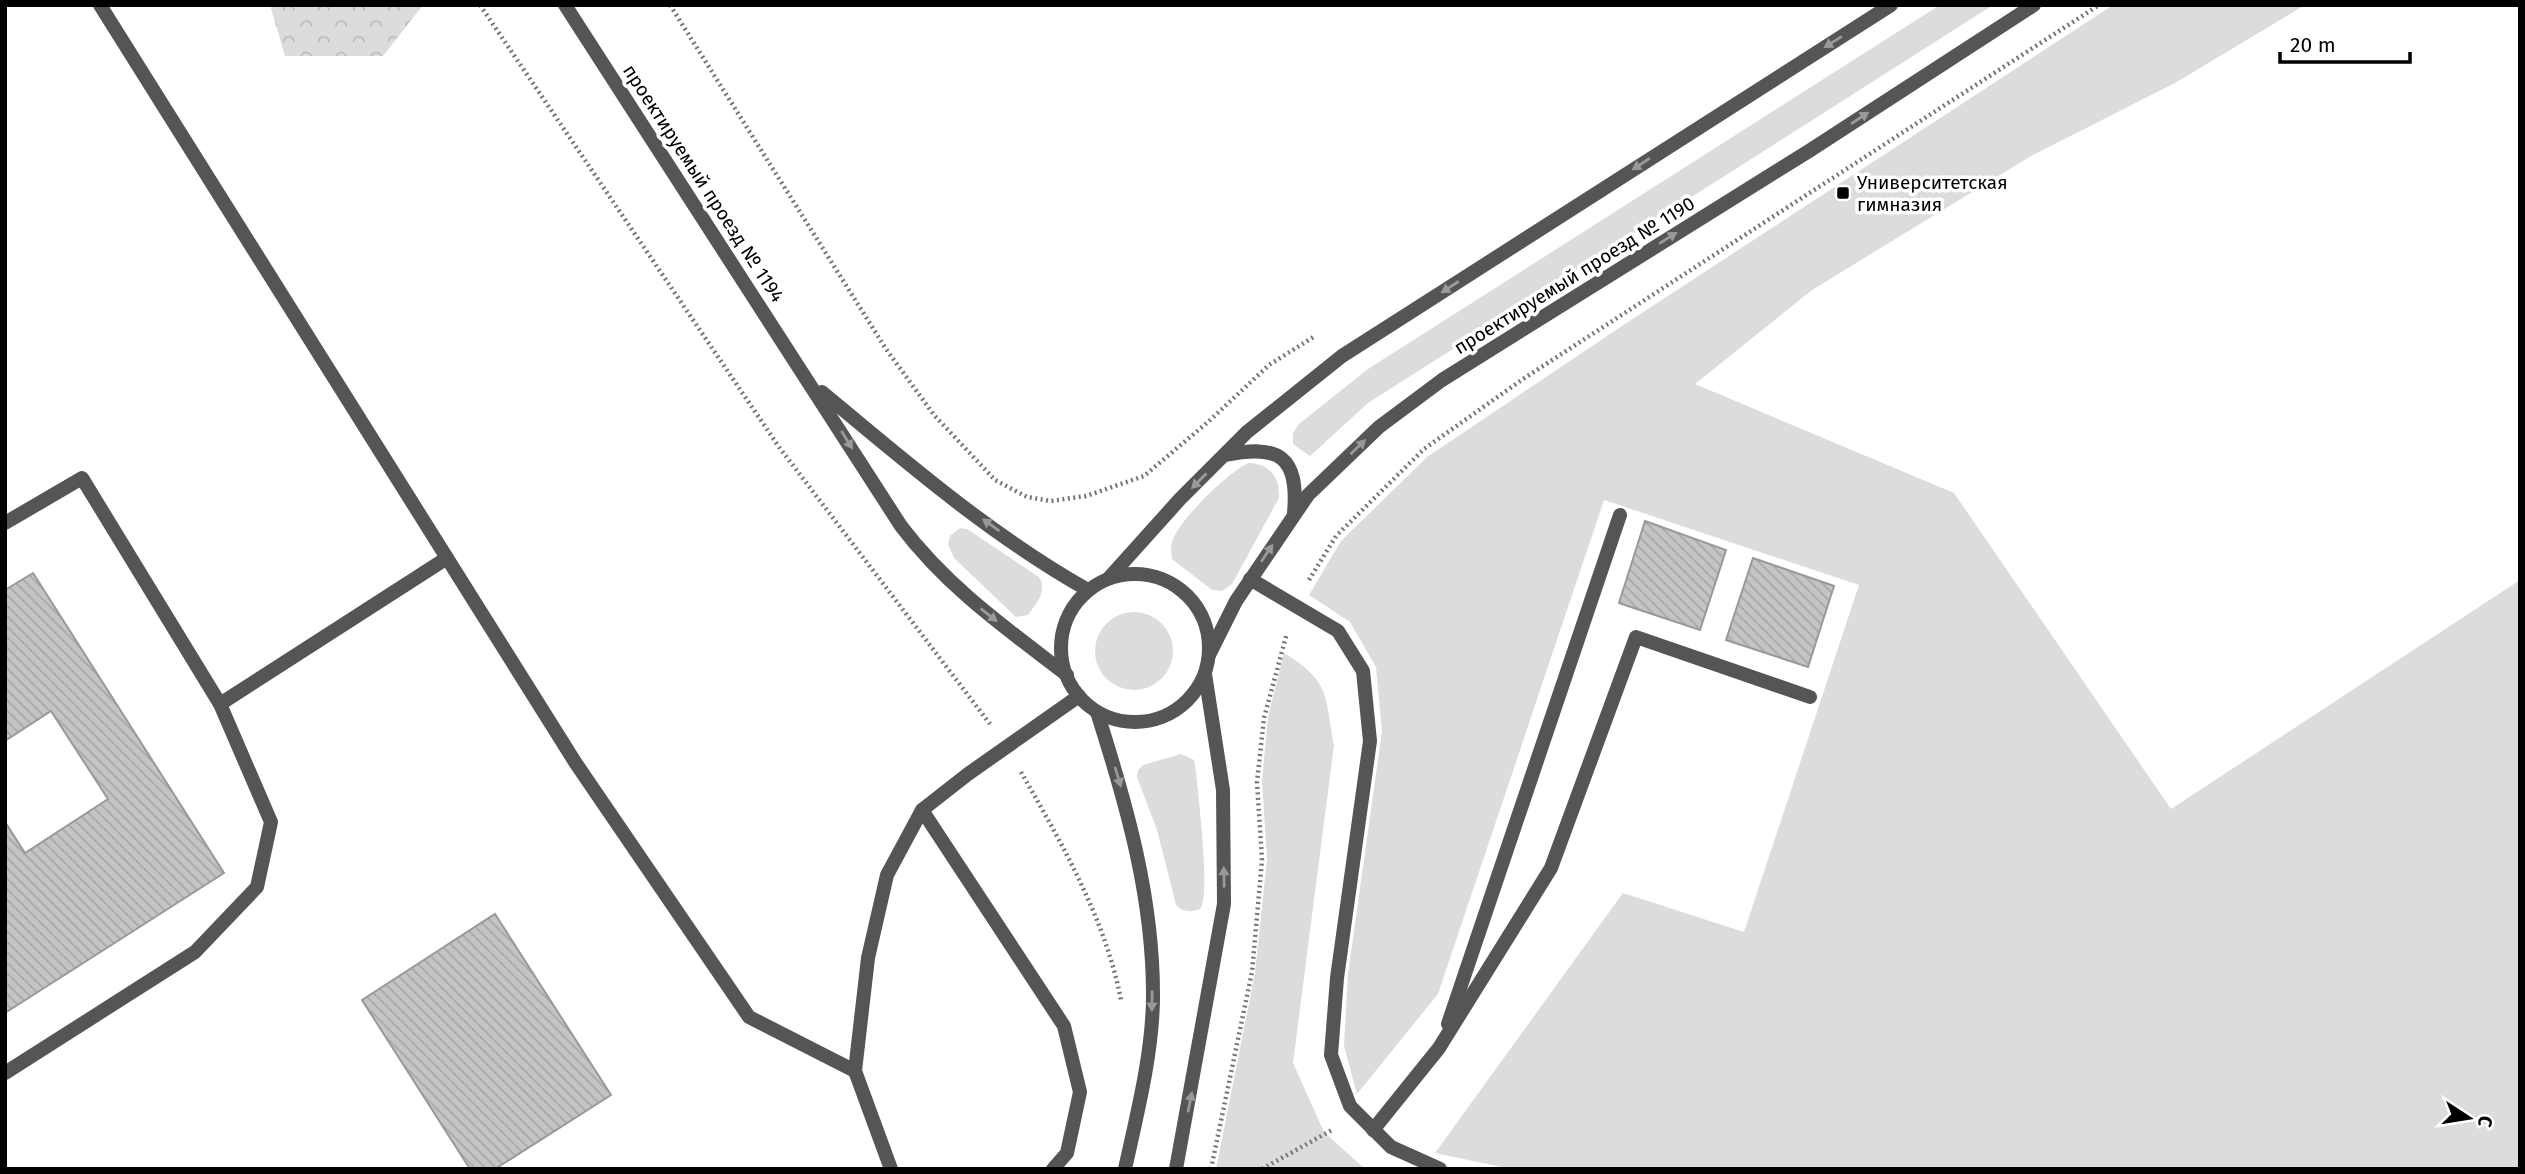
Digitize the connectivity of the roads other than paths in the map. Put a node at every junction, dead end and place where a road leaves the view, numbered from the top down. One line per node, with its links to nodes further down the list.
1 (100, 5): 10 (street)
2 (565, 5): 5 (street, проектируемый проезд № 1194)
3 (1891, 5): 6 (street, one-way to 6)
4 (2035, 5): 7 (street, проектируемый проезд № 1190, one-way to 4)
5 (810, 382): 13 (street, проектируемый проезд № 1194, one-way to 5); 16 (street, проектируемый проезд № 1194, one-way to 16)
6 (1225, 455): 7 (street); 11 (street, one-way to 11)
7 (1294, 515): 12 (street, проектируемый проезд № 1190, one-way to 7)
8 (1620, 515): 22 (street)
9 (5, 523): 19 (street)
10 (447, 558): 19 (street); 23 (street)
11 (1109, 578): 13 (street); 14 (street)
12 (1250, 579): 14 (street, проектируемый проезд № 1190); 25 (street)
13 (1088, 590): 16 (street)
14 (1209, 655): 15 (street)
15 (1205, 674): 20 (street); 29 (street, one-way to 15)
16 (1067, 675): 17 (street)
17 (1079, 696): 20 (street); 21 (street)
18 (1810, 697): 22 (street)
19 (220, 704): 24 (street)
20 (1097, 712): 28 (street, one-way to 28)
21 (922, 810): 23 (street); 27 (street)
22 (1439, 1048): 25 (street)
23 (855, 1070): 26 (street)
24 (5, 1073)
25 (1374, 1130): 30 (street)
26 (891, 1169)
27 (1054, 1169)
28 (1125, 1169)
29 (1176, 1169)
30 (1440, 1169)

